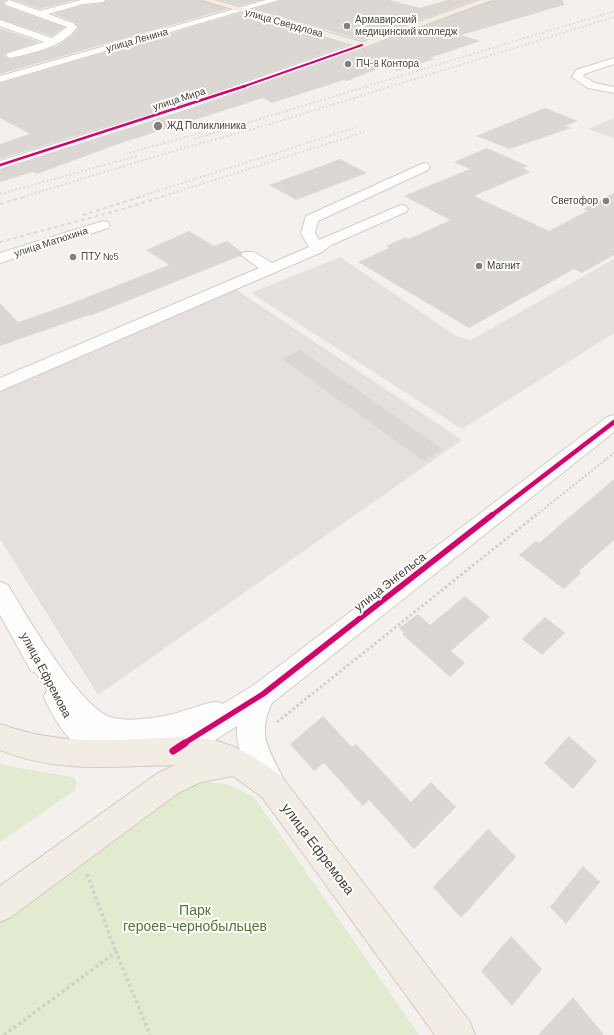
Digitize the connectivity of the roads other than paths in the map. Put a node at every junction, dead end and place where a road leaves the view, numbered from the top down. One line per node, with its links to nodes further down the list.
1 (21, 0): 6 (street)
2 (101, 0): 8 (street)
3 (206, 0): 7 (main road, улица Свердлова)
4 (275, 0): 7 (street, улица Ленина)
5 (488, 0): 11 (main road, улица Мира)
6 (4, 5): 8 (street)
7 (240, 10): 11 (main road, улица Свердлова); 16 (street, улица Ленина)
8 (39, 14): 10 (street)
9 (0, 23): 10 (street)
10 (53, 42): 13 (street)
11 (362, 45): 18 (street, улица Мира)
12 (0, 50): 13 (street)
13 (11, 55): 15 (street)
14 (614, 61): 17 (street)
15 (36, 64)
16 (0, 79)
17 (614, 90)
18 (0, 165)
19 (424, 167): 22 (street)
20 (402, 209): 22 (street)
21 (103, 225): 24 (street, улица Матюхина)
22 (317, 249): 25 (street)
23 (248, 255): 25 (street)
24 (0, 258)
25 (271, 269): 26 (street)
26 (0, 386)
27 (614, 422): 30 (street, улица Энгельса)
28 (0, 592): 29 (street, улица Ефремова)
29 (34, 649): 30 (street); 33 (street, улица Ефремова)
30 (262, 694): 32 (street, улица Энгельса); 35 (street)
31 (0, 737): 33 (main road, улица Ефремова)
32 (173, 751): 33 (main road, улица Ефремова); 34 (main road, улица Ефремова)
33 (128, 753)
34 (242, 765): 35 (main road, улица Ефремова); 36 (main road)
35 (272, 787): 37 (main road, улица Ефремова)
36 (0, 906)
37 (457, 1035)

